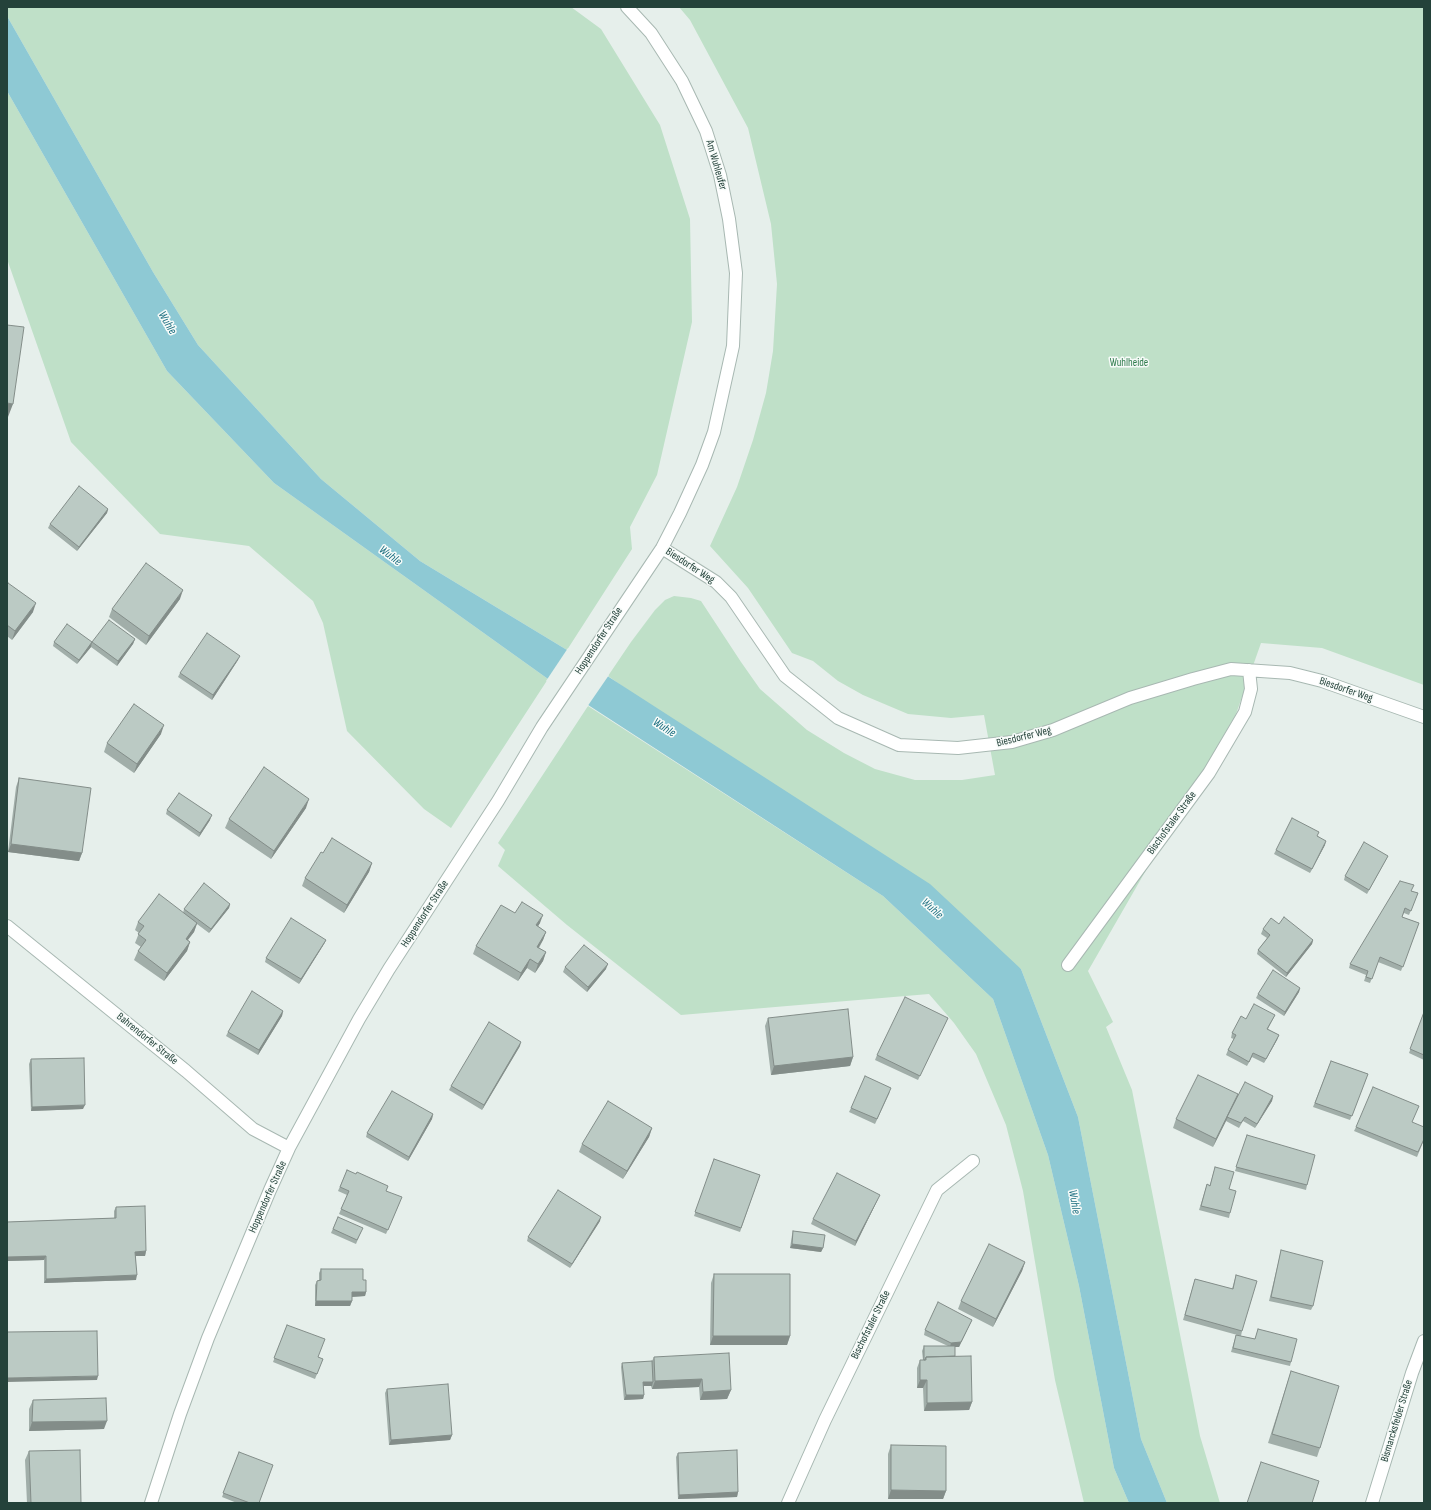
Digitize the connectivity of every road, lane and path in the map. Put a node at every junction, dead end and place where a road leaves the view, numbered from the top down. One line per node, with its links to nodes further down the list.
1 (627, 7): 2 (street, Am Wuhleufer)
2 (733, 346): 3 (street, Hoppendorfer Straße)
3 (662, 548): 4 (street, Biesdorfer Weg); 8 (street, Hoppendorfer Straße)
4 (1249, 670): 5 (street, Biesdorfer Weg); 7 (street, Bischofstaler Straße)
5 (1424, 717)
6 (7, 926): 8 (street, Bahrendorfer Straße)
7 (1068, 965)
8 (289, 1148): 11 (street, Hoppendorfer Straße)
9 (973, 1161): 12 (street, Bischofstaler Straße)
10 (1424, 1341): 13 (street, Bismarcksfelder Straße)
11 (151, 1503)
12 (788, 1503)
13 (1372, 1503)

